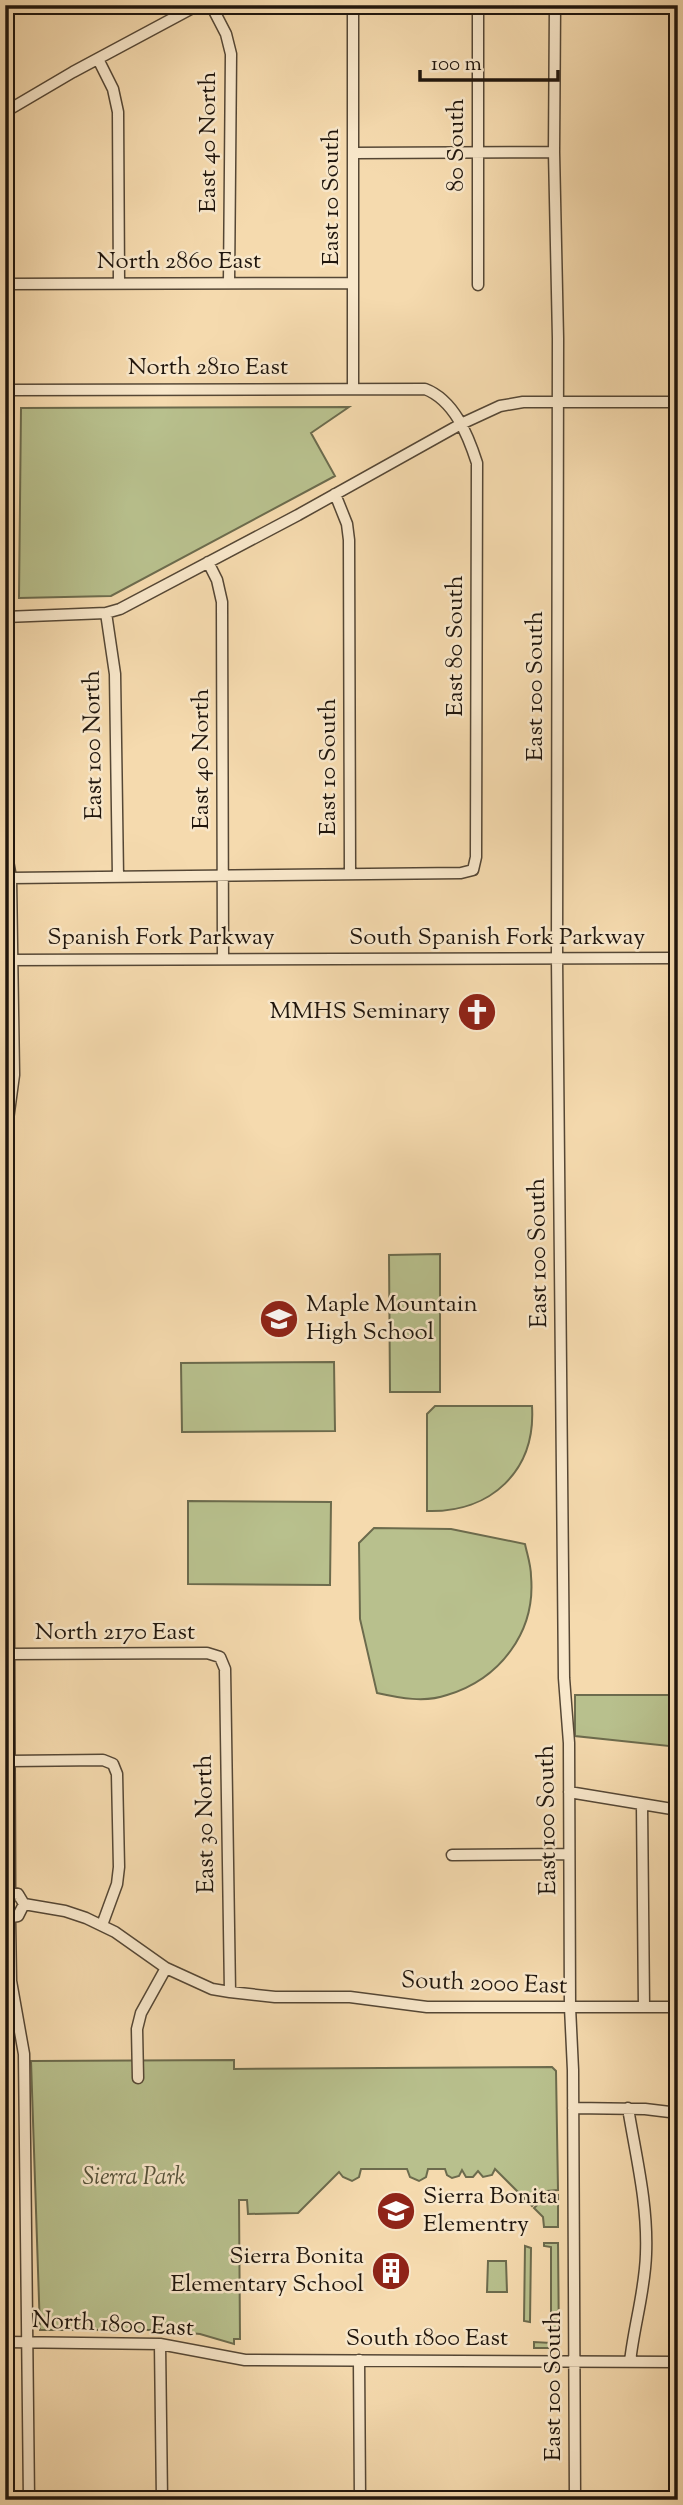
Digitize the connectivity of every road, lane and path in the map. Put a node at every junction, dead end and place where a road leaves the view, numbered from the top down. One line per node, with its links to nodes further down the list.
1 (198, 5): 6 (street)
2 (211, 5): 11 (street, East 40 North)
3 (353, 5): 9 (street, East 10 South)
4 (478, 5): 10 (street, 80 South)
5 (555, 5): 8 (street, East 100 South)
6 (98, 59): 7 (street); 13 (street)
7 (5, 111)
8 (555, 152): 10 (street); 19 (street, East 100 South)
9 (354, 153): 10 (street); 14 (street, East 10 South)
10 (478, 153): 15 (street, 80 South)
11 (229, 283): 13 (street, North 2860 East); 14 (street, North 2860 East)
12 (5, 284): 13 (street, North 2860 East)
13 (119, 284)
14 (353, 284): 16 (street, East 10 South)
15 (478, 285)
16 (353, 388): 17 (street, North 2810 East); 18 (street, North 2810 East)
17 (411, 388): 21 (street, East 80 South)
18 (5, 390)
19 (558, 402): 20 (street); 21 (street); 32 (street, East 100 South)
20 (678, 402)
21 (461, 425): 22 (street); 27 (street, East 80 South)
22 (335, 494): 23 (street); 27 (street, East 10 South)
23 (208, 562): 24 (street); 28 (street, East 40 North)
24 (106, 613): 25 (street); 30 (street, East 100 North)
25 (5, 617)
26 (5, 844): 29 (street)
27 (351, 874): 28 (street)
28 (223, 876): 30 (street); 31 (street, East 40 North)
29 (10, 877): 30 (street); 35 (street)
30 (118, 877)
31 (223, 958): 34 (street, Spanish Fork Parkway); 35 (street, Spanish Fork Parkway)
32 (557, 958): 33 (street, South Spanish Fork Parkway); 34 (street, South Spanish Fork Parkway); 41 (street, East 100 South)
33 (678, 958)
34 (317, 959)
35 (8, 960): 36 (street)
36 (6, 1184): 37 (street)
37 (7, 1304): 38 (street)
38 (10, 1654): 39 (street, North 2170 East); 40 (street)
39 (220, 1657): 51 (street, East 30 North)
40 (10, 1760): 46 (street); 49 (street)
41 (569, 1792): 42 (street); 44 (street, East 100 South)
42 (642, 1805): 43 (street); 53 (street)
43 (678, 1810)
44 (568, 1854): 45 (street); 52 (street, East 100 South)
45 (452, 1855)
46 (8, 1891): 47 (street)
47 (23, 1904): 48 (street); 49 (street, South 2000 East)
48 (8, 1919): 55 (street)
49 (102, 1925): 50 (street, South 2000 East)
50 (166, 1968): 51 (street, South 2000 East); 57 (street)
51 (230, 1992): 52 (street, South 2000 East)
52 (570, 2007): 53 (street, South 2000 East); 58 (street, East 100 South)
53 (644, 2007): 54 (street, South 2000 East)
54 (678, 2007)
55 (18, 2016): 56 (street); 62 (street)
56 (5, 2019)
57 (138, 2078)
58 (573, 2108): 59 (street); 66 (street, East 100 South)
59 (628, 2108): 60 (street); 67 (street)
60 (678, 2113)
61 (5, 2342): 62 (street, North 1800 East)
62 (26, 2342): 63 (street, North 1800 East); 69 (street)
63 (160, 2344): 64 (street, North 1800 East); 70 (street)
64 (302, 2360): 65 (street, South 1800 East)
65 (359, 2360): 66 (street, South 1800 East); 71 (street)
66 (574, 2361): 67 (street, South 1800 East); 72 (street, East 100 South)
67 (630, 2362): 68 (street, South 1800 East)
68 (678, 2362)
69 (29, 2500)
70 (162, 2500)
71 (360, 2500)
72 (575, 2500)

